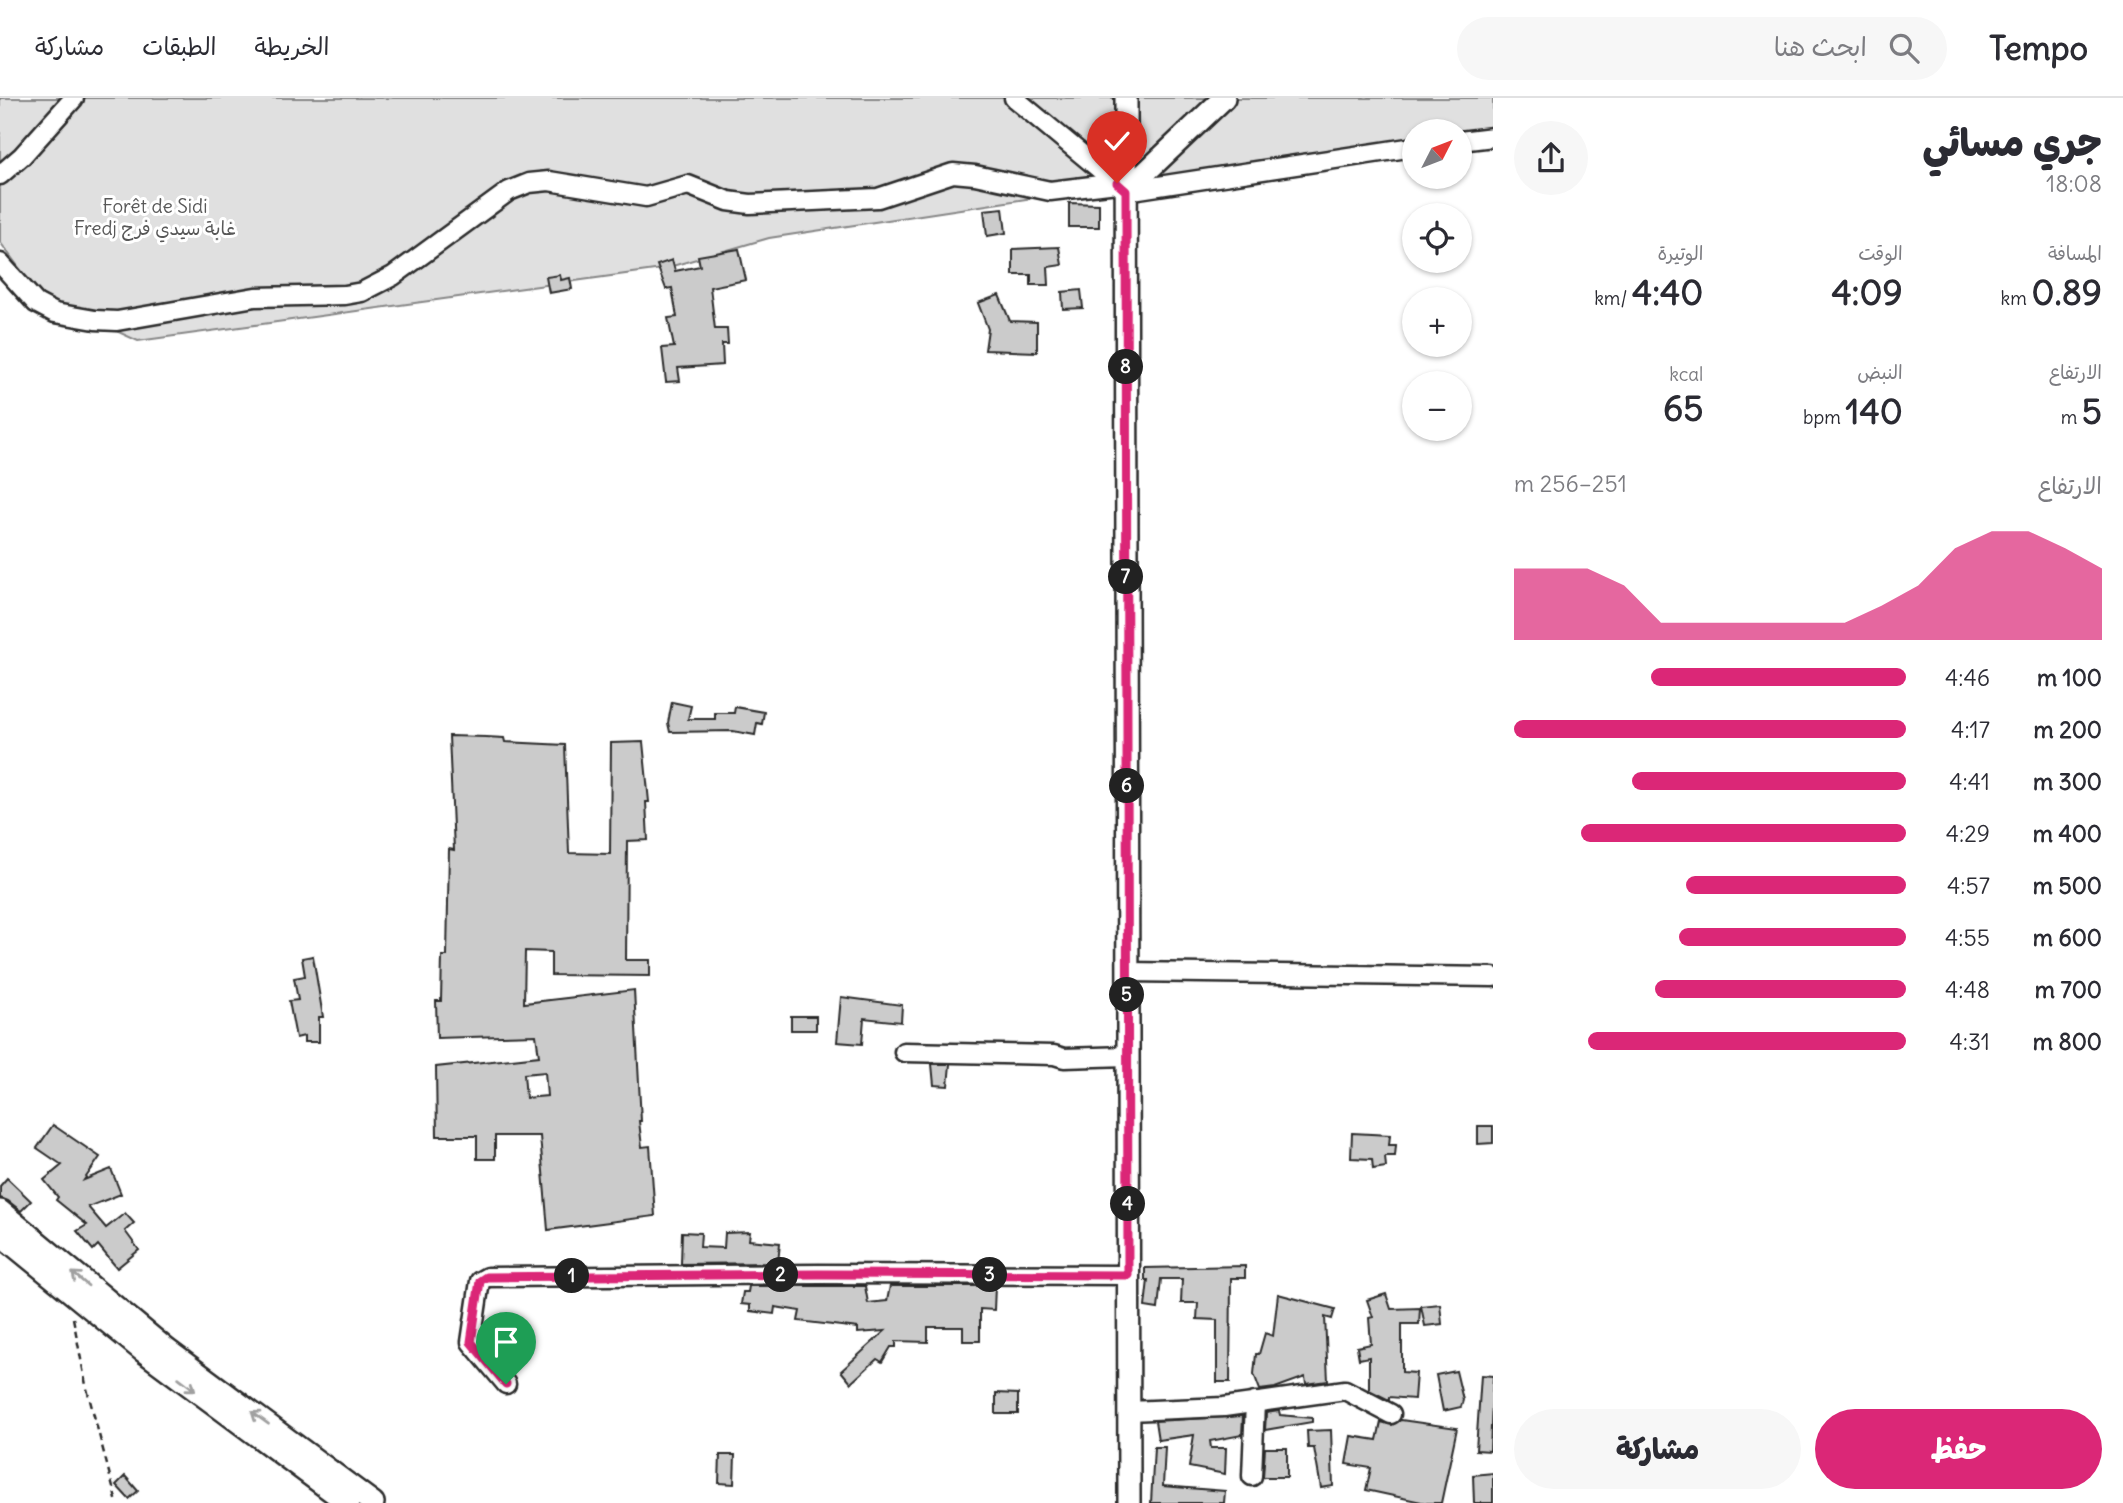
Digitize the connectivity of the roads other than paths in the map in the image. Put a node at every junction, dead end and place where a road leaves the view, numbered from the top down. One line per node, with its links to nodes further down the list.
1 (74, 98): 8 (street)
2 (1014, 98): 9 (street)
3 (1126, 98): 9 (main road)
4 (1224, 98): 9 (main road)
5 (1493, 136): 6 (street)
6 (1472, 139)
7 (1402, 150): 9 (street)
8 (0, 175)
9 (1121, 187): 10 (street); 11 (main road)
10 (0, 263)
11 (1127, 972): 12 (street); 14 (main road)
12 (1493, 977)
13 (904, 1052): 14 (street)
14 (1127, 1056): 17 (main road)
15 (0, 1211): 24 (main road, one-way to 15)
16 (0, 1234): 23 (main road, one-way to 23)
17 (1128, 1275): 18 (street); 20 (main road)
18 (506, 1384)
19 (1255, 1402): 20 (street); 21 (street); 22 (street)
20 (1129, 1411): 25 (main road)
21 (1391, 1413)
22 (1252, 1476)
23 (348, 1503)
24 (373, 1503)
25 (1129, 1503)

